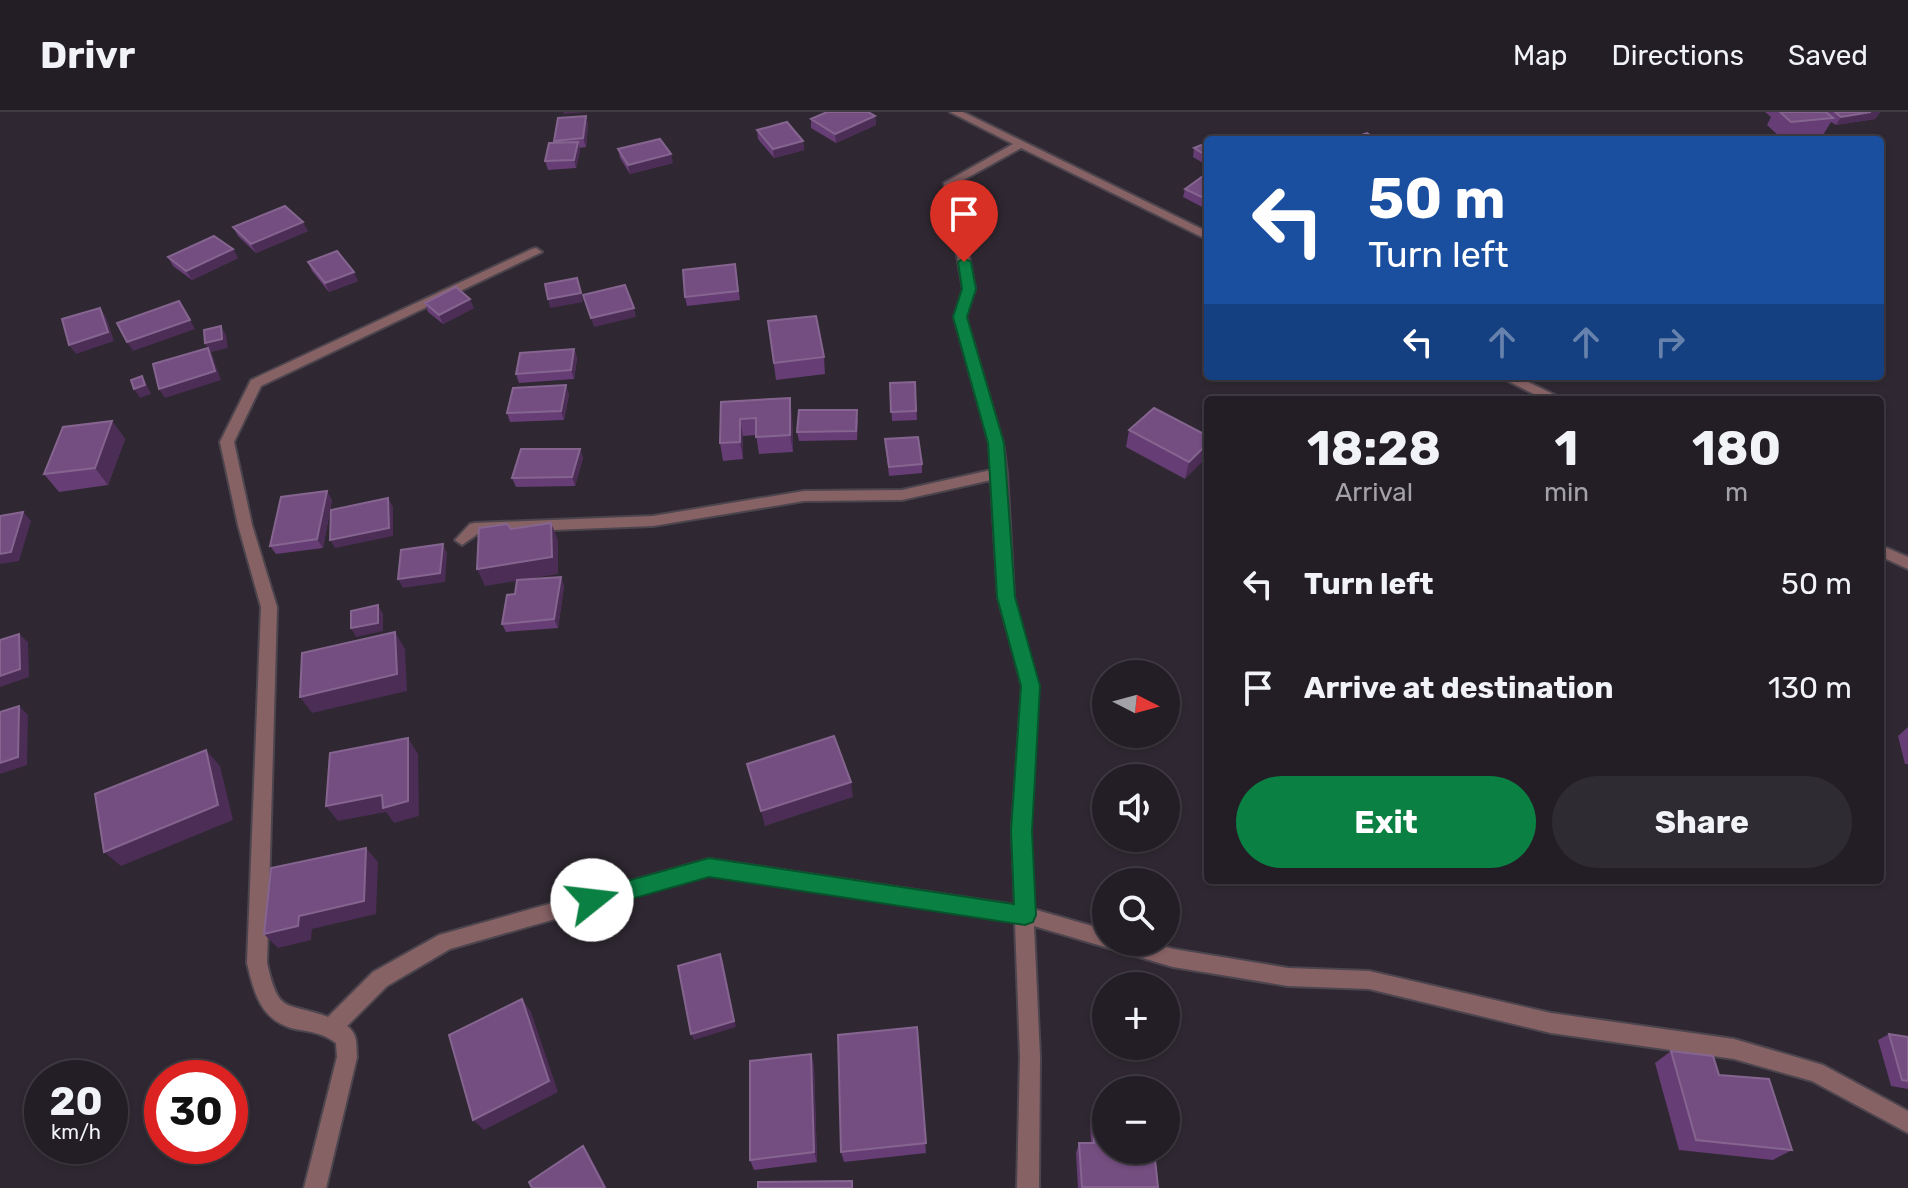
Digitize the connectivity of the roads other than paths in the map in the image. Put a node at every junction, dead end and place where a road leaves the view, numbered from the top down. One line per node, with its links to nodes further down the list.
1 (955, 112): 2 (street)
2 (1021, 144): 3 (street); 7 (street)
3 (1204, 234)
4 (536, 252): 14 (street)
5 (1514, 380): 6 (street)
6 (1549, 396)
7 (1000, 473): 8 (street); 11 (street)
8 (462, 540)
9 (1884, 552): 10 (street)
10 (1908, 563)
11 (1025, 915): 12 (street); 14 (street); 17 (street)
12 (1092, 935)
13 (1166, 956): 15 (street)
14 (333, 1026): 16 (street)
15 (1908, 1123)
16 (315, 1188)
17 (1028, 1188)

